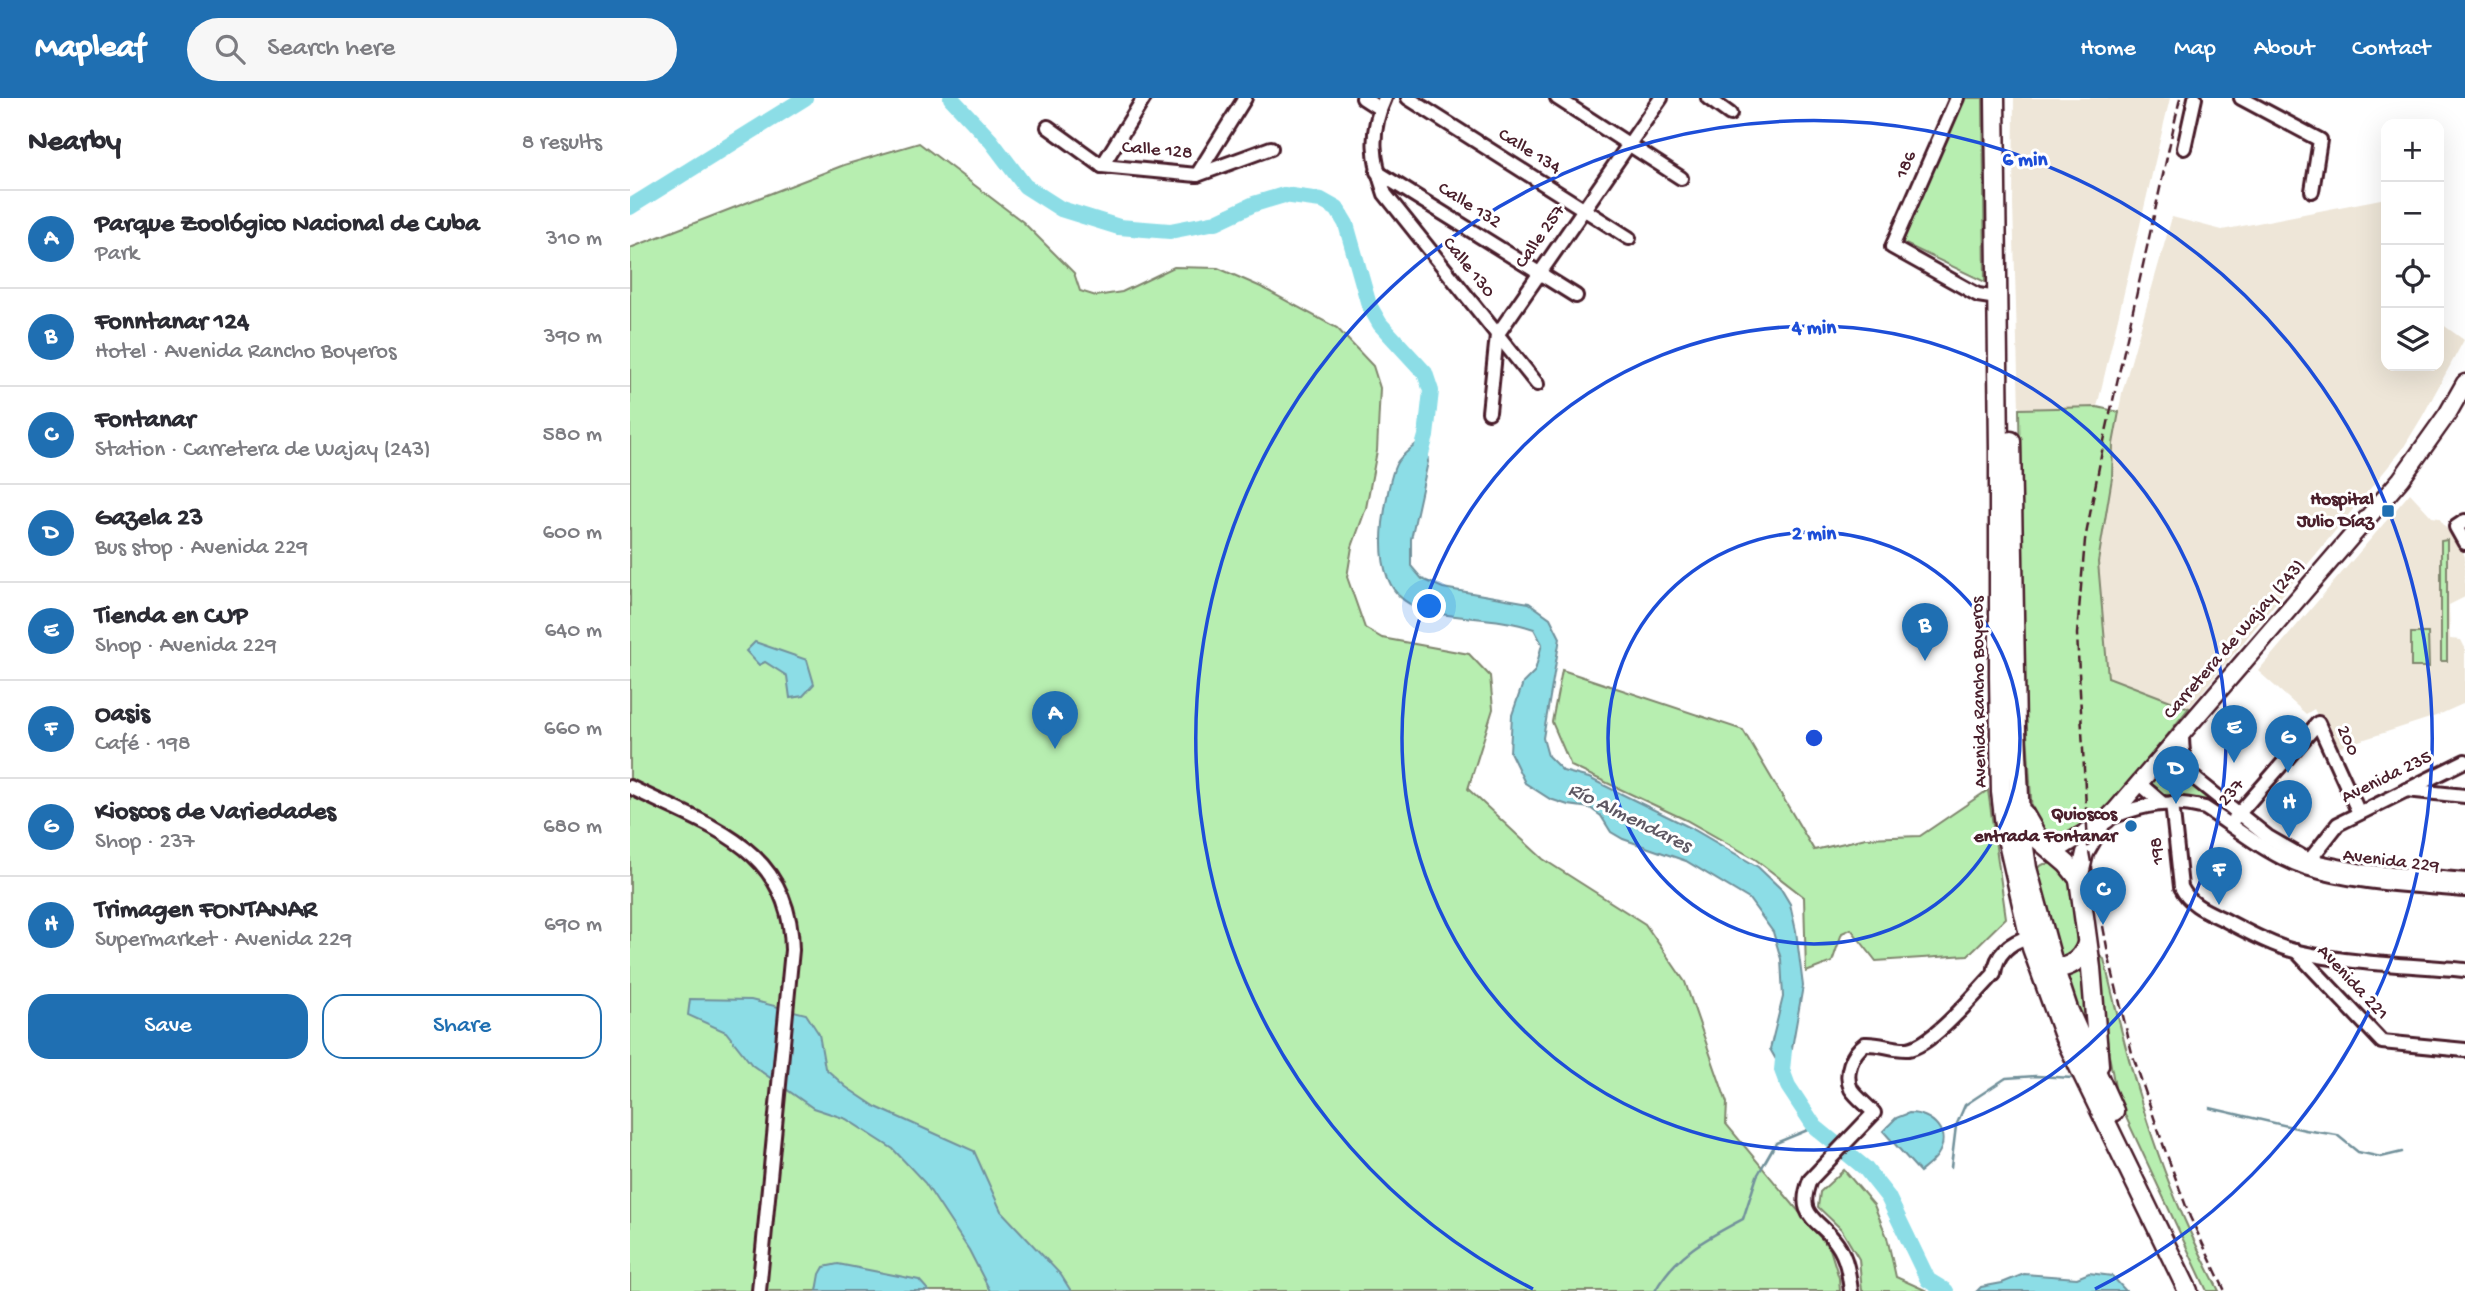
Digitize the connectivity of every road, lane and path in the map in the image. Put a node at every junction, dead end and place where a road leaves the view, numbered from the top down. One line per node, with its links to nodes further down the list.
1 (1144, 98): 19 (street)
2 (1245, 98): 21 (street)
3 (1363, 98): 13 (street)
4 (1408, 98): 24 (street, Calle 134)
5 (1557, 98): 16 (street)
6 (1661, 98): 16 (street, Calle 257)
7 (1708, 98): 14 (street)
8 (1957, 98): 28 (street, 186)
9 (1995, 98): 28 (highway, Avenida Rancho Boyeros)
10 (2007, 98): 43 (highway, Avenida Rancho Boyeros)
11 (2195, 98): 18 (street)
12 (2241, 98): 23 (street)
13 (1383, 103): 20 (street)
14 (1730, 114)
15 (1048, 127): 19 (street, Calle 128)
16 (1628, 144): 22 (street); 24 (street, Calle 257)
17 (1270, 148): 21 (street, Calle 128)
18 (2184, 148)
19 (1102, 166): 21 (street, Calle 128)
20 (1377, 172): 26 (street, Calle 132); 29 (street, Calle 130)
21 (1197, 175)
22 (1681, 178)
23 (2312, 191)
24 (1584, 209): 25 (street, Calle 134); 26 (street, Calle 257)
25 (1629, 238)
26 (1539, 273): 27 (street, Calle 132); 29 (street, Calle 257)
27 (1576, 296)
28 (1997, 298): 54 (highway, Avenida Rancho Boyeros)
29 (1497, 335): 31 (street, Calle 130); 32 (street, Calle 257)
30 (2465, 383): 36 (main road, Carretera de Wajay (243))
31 (1537, 384)
32 (1489, 412)
33 (2460, 524): 34 (street)
34 (2465, 543)
35 (2318, 723): 46 (street, 200); 47 (street, 237)
36 (2182, 733): 38 (main road, Carretera de Wajay (243)); 39 (street)
37 (2465, 761): 42 (street, Avenida 235)
38 (2152, 768): 39 (street, Avenida 229); 40 (main road, Carretera de Wajay (243))
39 (2193, 777): 47 (street, Avenida 229)
40 (2139, 783): 45 (street); 48 (main road, Carretera de Wajay (243))
41 (630, 787): 63 (street)
42 (2406, 790): 44 (street); 46 (street, Avenida 235)
43 (2019, 794): 49 (highway); 51 (highway, Avenida Rancho Boyeros)
44 (2465, 796)
45 (2167, 803): 47 (street, Avenida 229); 48 (street, Avenida 229); 58 (street, 198)
46 (2359, 813): 50 (street, Avenida 235)
47 (2235, 819): 50 (street, Avenida 229)
48 (2106, 820): 49 (main road, Carretera de Wajay (243)); 52 (main road, Carretera de Wajay (243))
49 (2054, 852): 51 (highway); 52 (highway)
50 (2306, 863): 53 (street, Avenida 229); 55 (street, Avenida 229)
51 (2027, 868): 54 (highway); 59 (highway, Avenida Rancho Boyeros)
52 (2079, 878): 57 (highway)
53 (2465, 880)
54 (2017, 886): 56 (highway, Avenida Rancho Boyeros)
55 (2465, 890)
56 (2030, 943): 59 (highway); 64 (street); 65 (highway, Avenida Rancho Boyeros)
57 (2087, 944): 59 (highway); 62 (highway)
58 (2296, 951): 60 (street); 61 (street, Avenida 221)
59 (2054, 967): 62 (highway, Avenida Rancho Boyeros)
60 (2465, 970)
61 (2465, 1050)
62 (2109, 1098): 66 (highway, Avenida Rancho Boyeros)
63 (759, 1291)
64 (1851, 1291)
65 (2188, 1291)
66 (2199, 1291)

